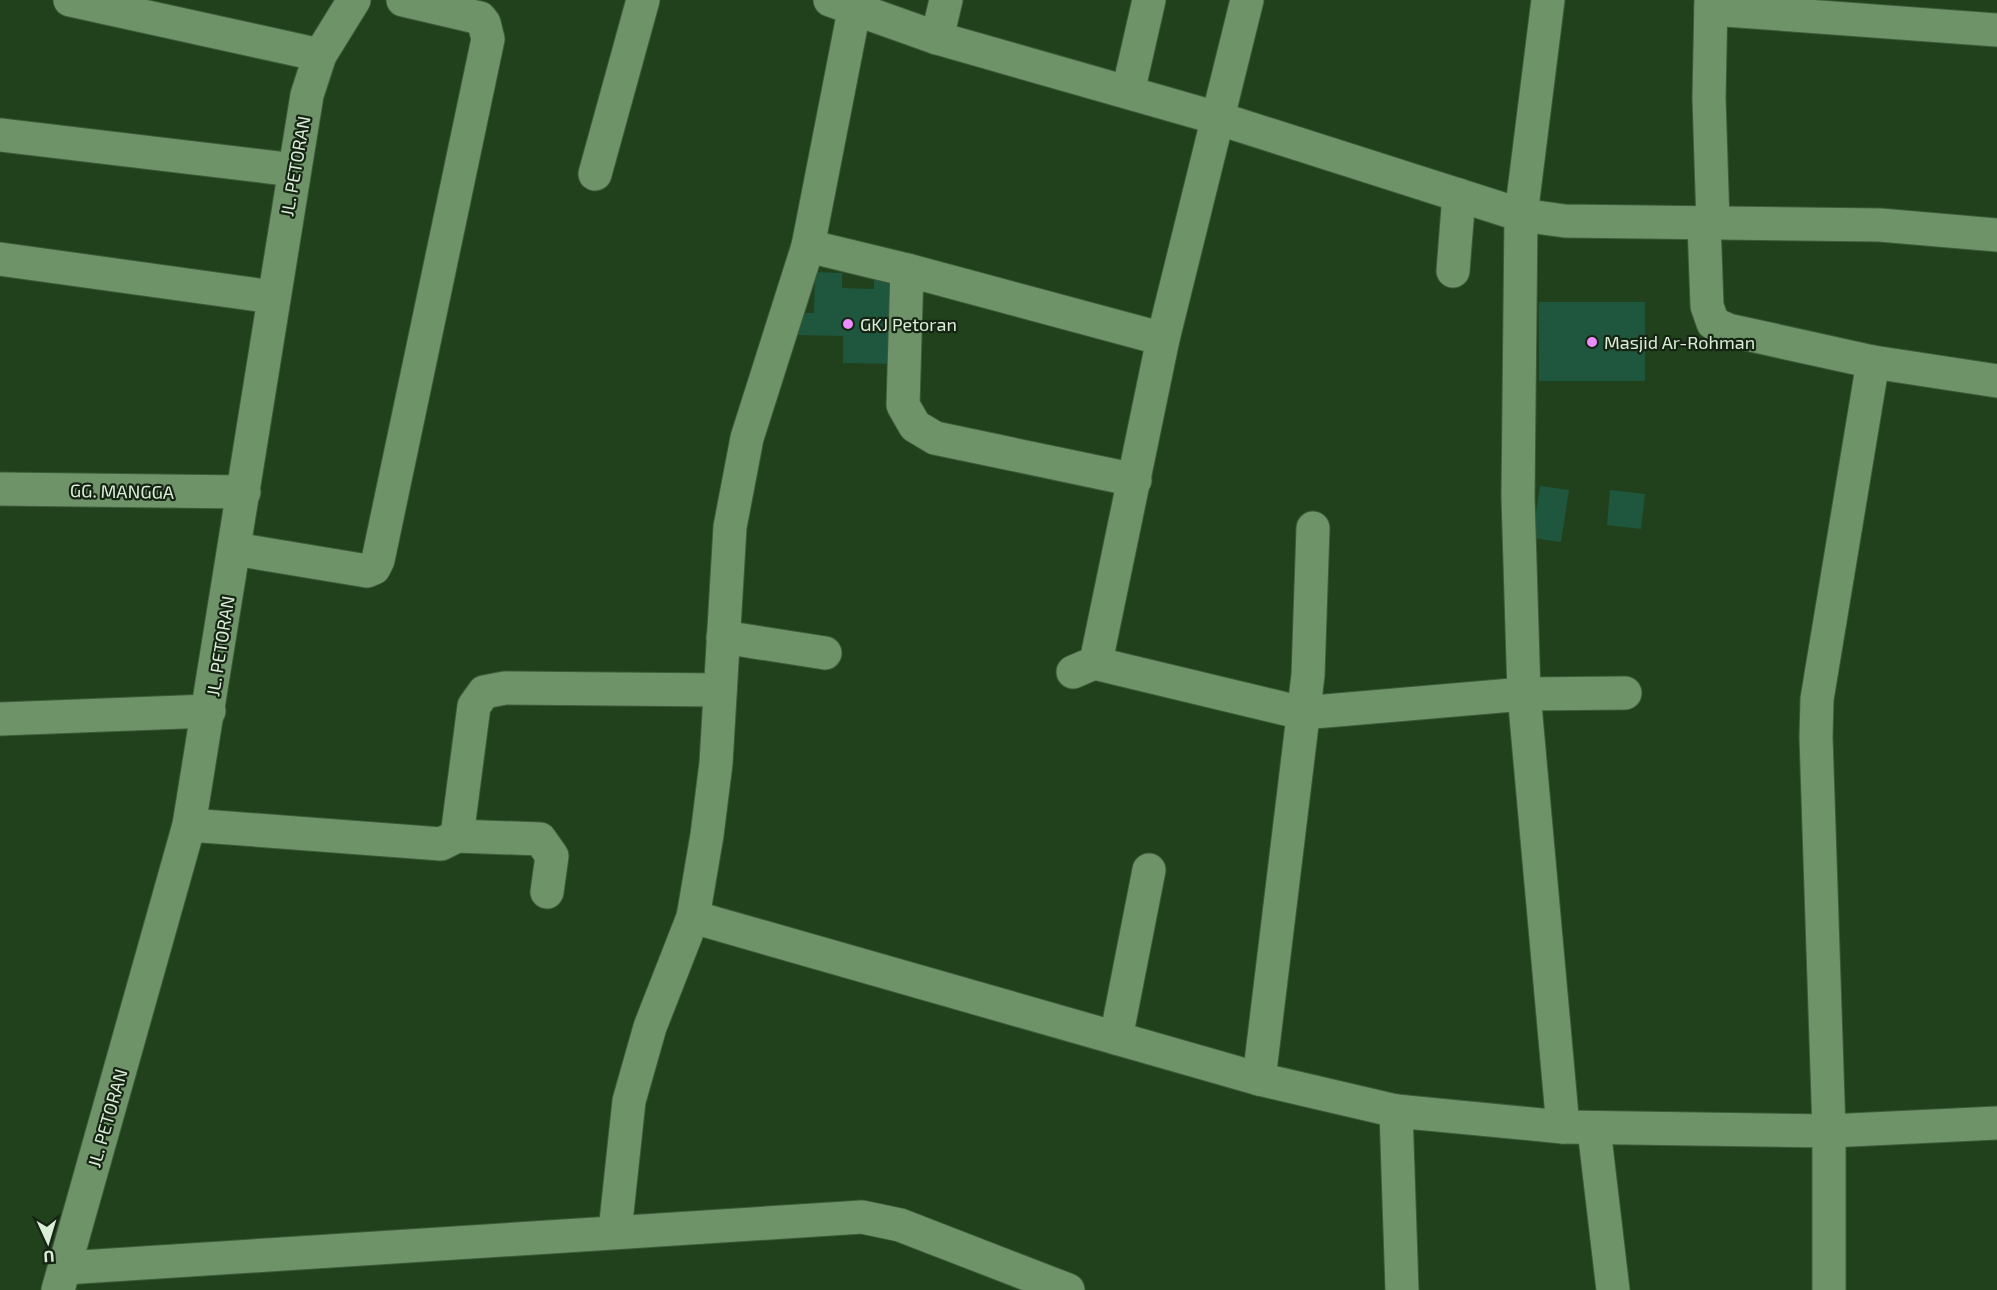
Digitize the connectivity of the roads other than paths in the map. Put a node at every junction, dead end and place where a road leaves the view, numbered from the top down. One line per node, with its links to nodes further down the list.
1 (70, 0): 11 (street)
2 (354, 0): 14 (street, JL. PETORAN)
3 (403, 0): 36 (street)
4 (643, 0): 19 (street)
5 (946, 0): 13 (street)
6 (1149, 0): 15 (street)
7 (1247, 0): 16 (street)
8 (1548, 0): 21 (street)
9 (1711, 4): 12 (street); 22 (street)
10 (855, 6): 13 (street); 24 (street)
11 (190, 12): 14 (street)
12 (1997, 30)
13 (937, 38): 15 (street)
14 (320, 55): 18 (street, JL. PETORAN)
15 (1128, 92): 16 (street)
16 (1217, 118): 20 (street); 29 (street)
17 (0, 135): 18 (street)
18 (294, 170): 28 (street, JL. PETORAN)
19 (595, 174)
20 (1460, 195): 21 (street); 27 (street)
21 (1521, 216): 22 (street); 41 (street)
22 (1708, 223): 23 (street); 30 (street)
23 (1997, 235)
24 (808, 246): 26 (street); 37 (street)
25 (0, 259): 28 (street)
26 (907, 270): 29 (street); 32 (street)
27 (1453, 272)
28 (273, 297): 34 (street, JL. PETORAN)
29 (1163, 339): 32 (street)
30 (1873, 362): 31 (street); 55 (street)
31 (1997, 381)
32 (1135, 480): 43 (street)
33 (0, 489): 34 (street, GG. MANGGA)
34 (244, 492): 36 (street, JL. PETORAN)
35 (1313, 528): 43 (street)
36 (235, 549): 42 (street, JL. PETORAN)
37 (723, 637): 38 (street); 39 (street)
38 (825, 653)
39 (720, 690): 46 (street); 49 (street)
40 (1625, 693): 41 (street)
41 (1524, 694): 43 (street); 54 (street)
42 (209, 711): 44 (street); 45 (street, JL. PETORAN)
43 (1302, 712): 51 (street)
44 (0, 719)
45 (189, 825): 46 (street); 57 (street, JL. PETORAN)
46 (457, 836): 48 (street)
47 (1149, 870): 50 (street)
48 (547, 892)
49 (693, 917): 50 (street); 56 (street)
50 (1116, 1038): 51 (street)
51 (1259, 1079): 52 (street)
52 (1396, 1111): 54 (street); 59 (street)
53 (1997, 1123): 55 (street)
54 (1578, 1128): 55 (street); 60 (street)
55 (1829, 1131): 61 (street)
56 (615, 1231): 57 (street); 58 (street)
57 (62, 1279)
58 (1068, 1290)
59 (1402, 1290)
60 (1613, 1290)
61 (1829, 1290)

